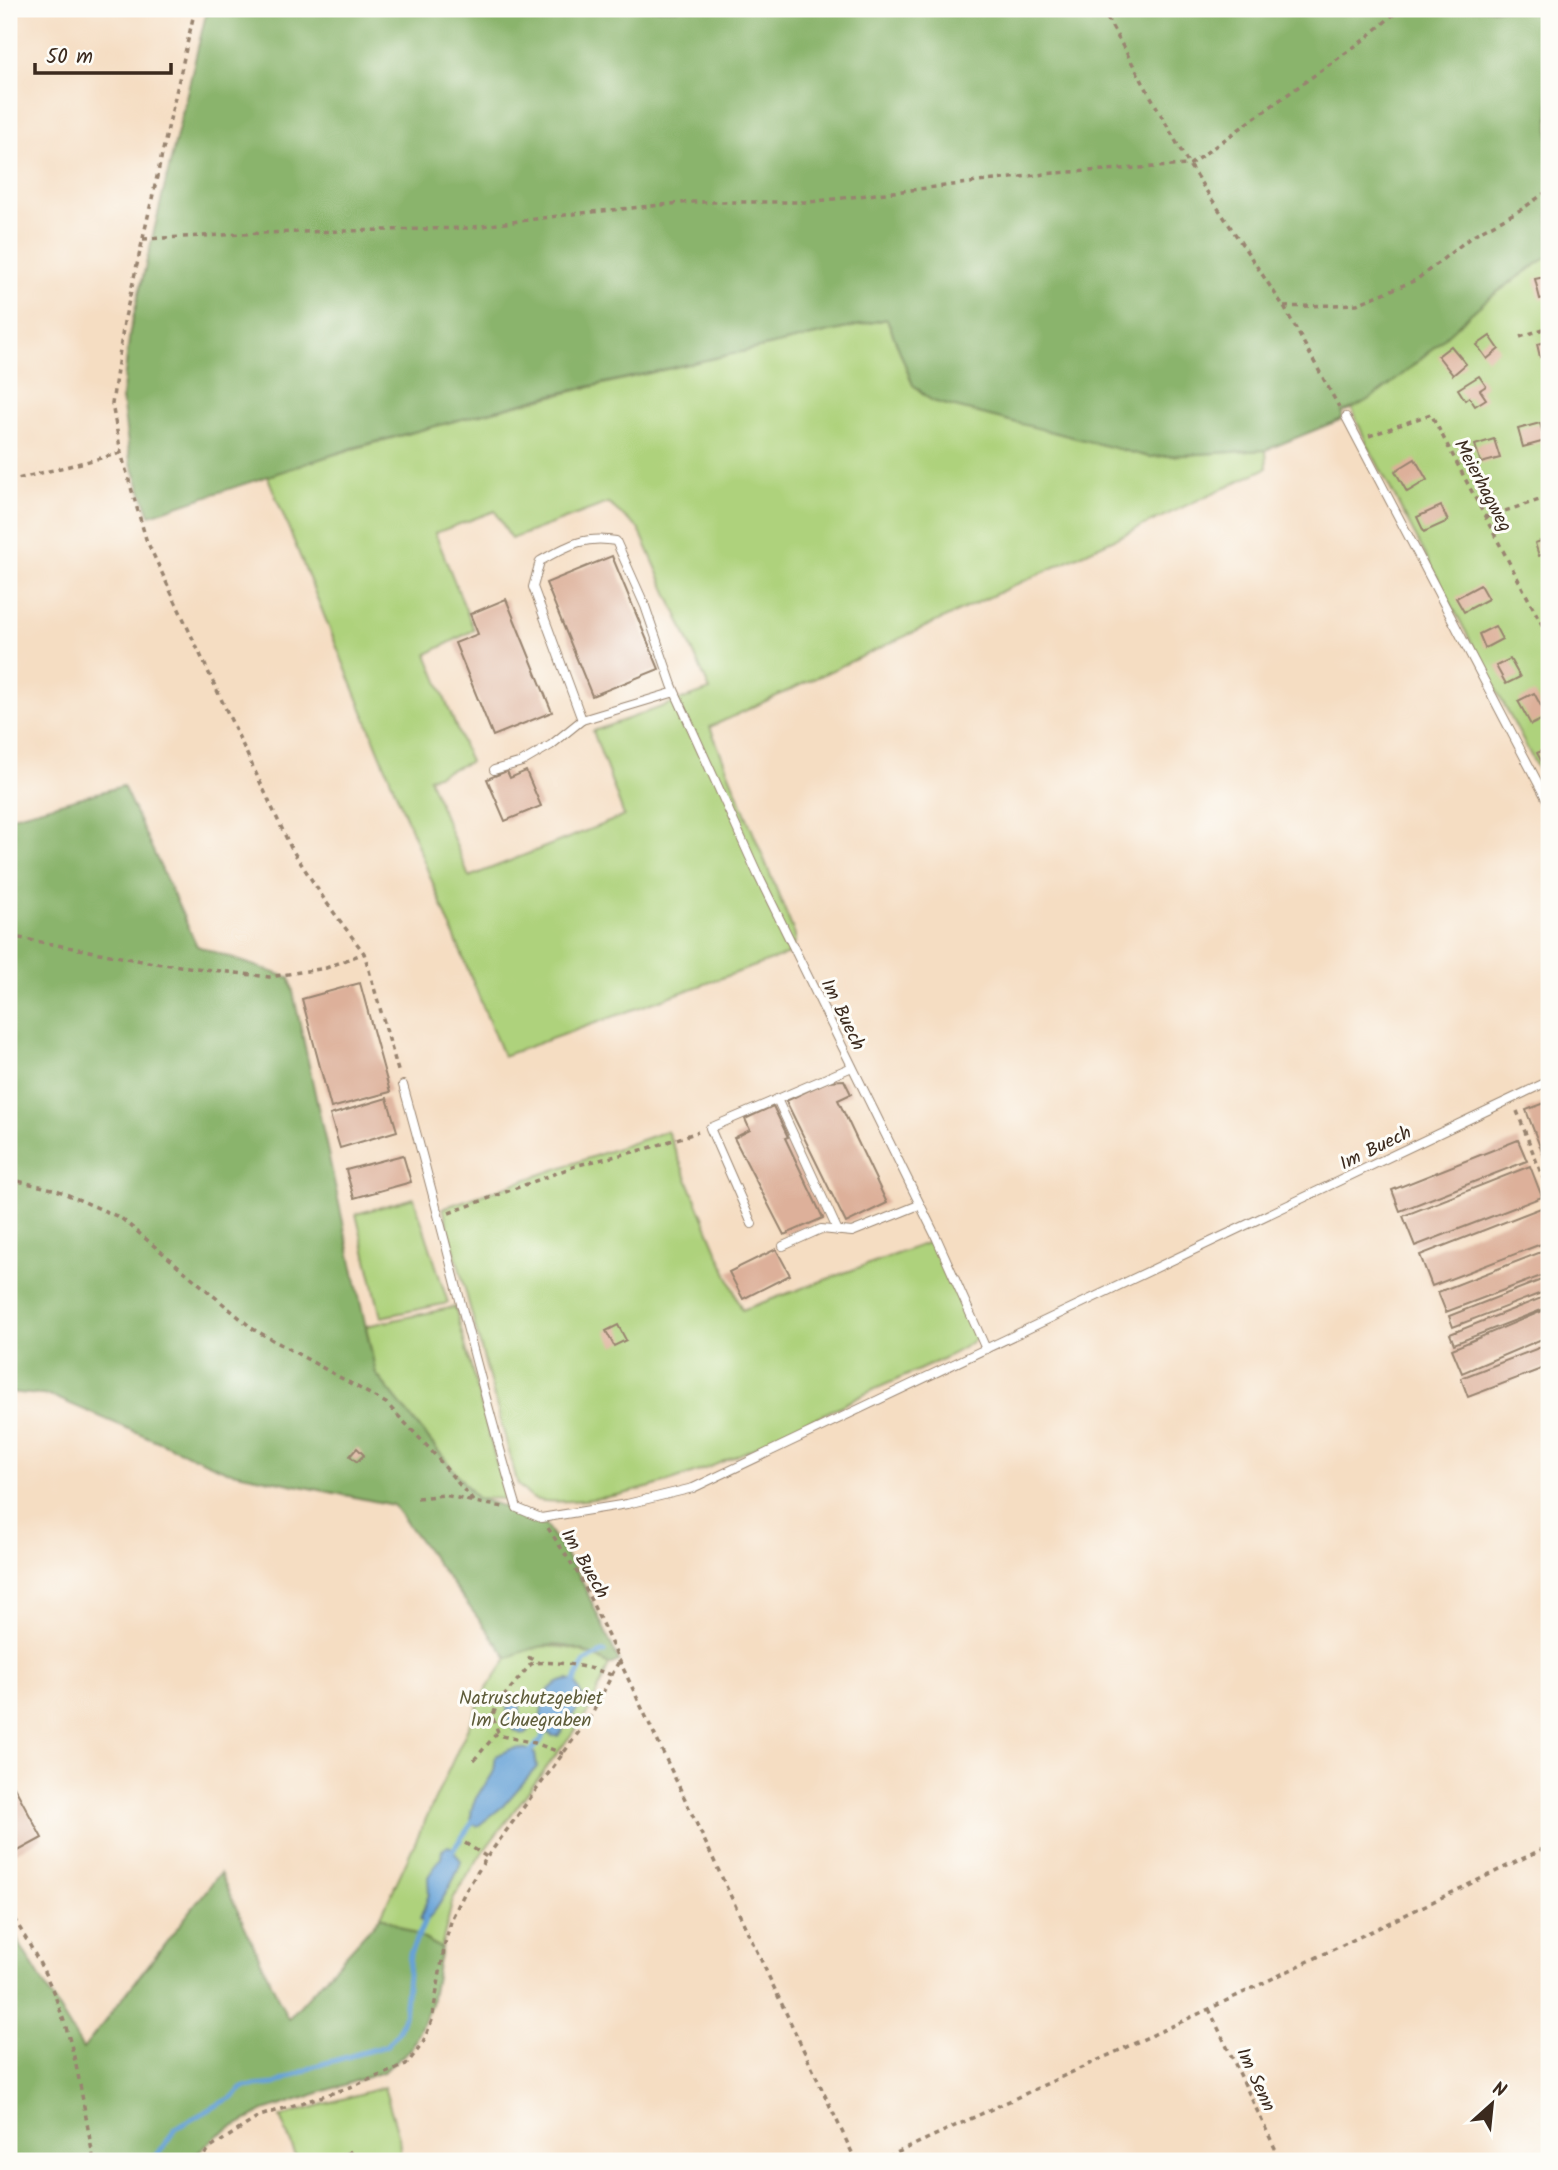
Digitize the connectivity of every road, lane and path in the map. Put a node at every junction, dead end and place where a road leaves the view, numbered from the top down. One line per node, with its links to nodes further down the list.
1 (195, 9): 6 (path)
2 (1102, 9): 4 (path)
3 (1400, 9): 4 (path)
4 (1188, 165): 6 (path); 7 (path)
5 (1549, 190): 7 (path)
6 (143, 239): 12 (path)
7 (1284, 307): 10 (path)
8 (1549, 327): 9 (path)
9 (1520, 337)
10 (1346, 417): 11 (lane)
11 (1358, 441): 15 (path, Meierhagweg); 20 (lane)
12 (121, 453): 13 (path); 22 (path)
13 (9, 481)
14 (1549, 496): 15 (path)
15 (1486, 517): 16 (path, Meierhagweg)
16 (1549, 638)
17 (675, 692): 18 (lane); 18 (lane, Im Buech); 23 (lane, Im Buech)
18 (582, 720): 19 (lane)
19 (494, 770)
20 (1549, 804)
21 (9, 936): 22 (path)
22 (364, 953): 25 (path)
23 (852, 1067): 27 (lane); 31 (lane, Im Buech)
24 (1549, 1081): 26 (lane, Im Buech)
25 (402, 1086): 32 (lane)
26 (1512, 1098): 30 (path); 36 (lane, Im Buech)
27 (777, 1099): 28 (lane); 34 (lane)
28 (709, 1128): 32 (path); 33 (lane)
29 (9, 1180): 38 (path)
30 (1549, 1194)
31 (919, 1205): 34 (lane); 36 (lane, Im Buech)
32 (440, 1216): 39 (lane)
33 (752, 1224)
34 (838, 1231): 35 (lane)
35 (783, 1246)
36 (986, 1349): 40 (lane, Im Buech)
37 (417, 1498): 38 (path)
38 (474, 1502): 39 (path)
39 (517, 1508): 40 (lane, Im Buech)
40 (541, 1518): 42 (path, Im Buech)
41 (528, 1657): 43 (path)
42 (619, 1661): 44 (path); 55 (path, Im Buech)
43 (538, 1662): 44 (path); 45 (path)
44 (611, 1675): 46 (path)
45 (498, 1732): 46 (path); 47 (path)
46 (564, 1754): 50 (path)
47 (474, 1760)
48 (465, 1843): 50 (path)
49 (1549, 1846): 52 (path)
50 (486, 1857): 54 (path)
51 (9, 1910): 53 (path)
52 (1209, 2009): 56 (path); 57 (path, Im Senn)
53 (94, 2161)
54 (197, 2161)
55 (856, 2161)
56 (879, 2161)
57 (1281, 2161)

